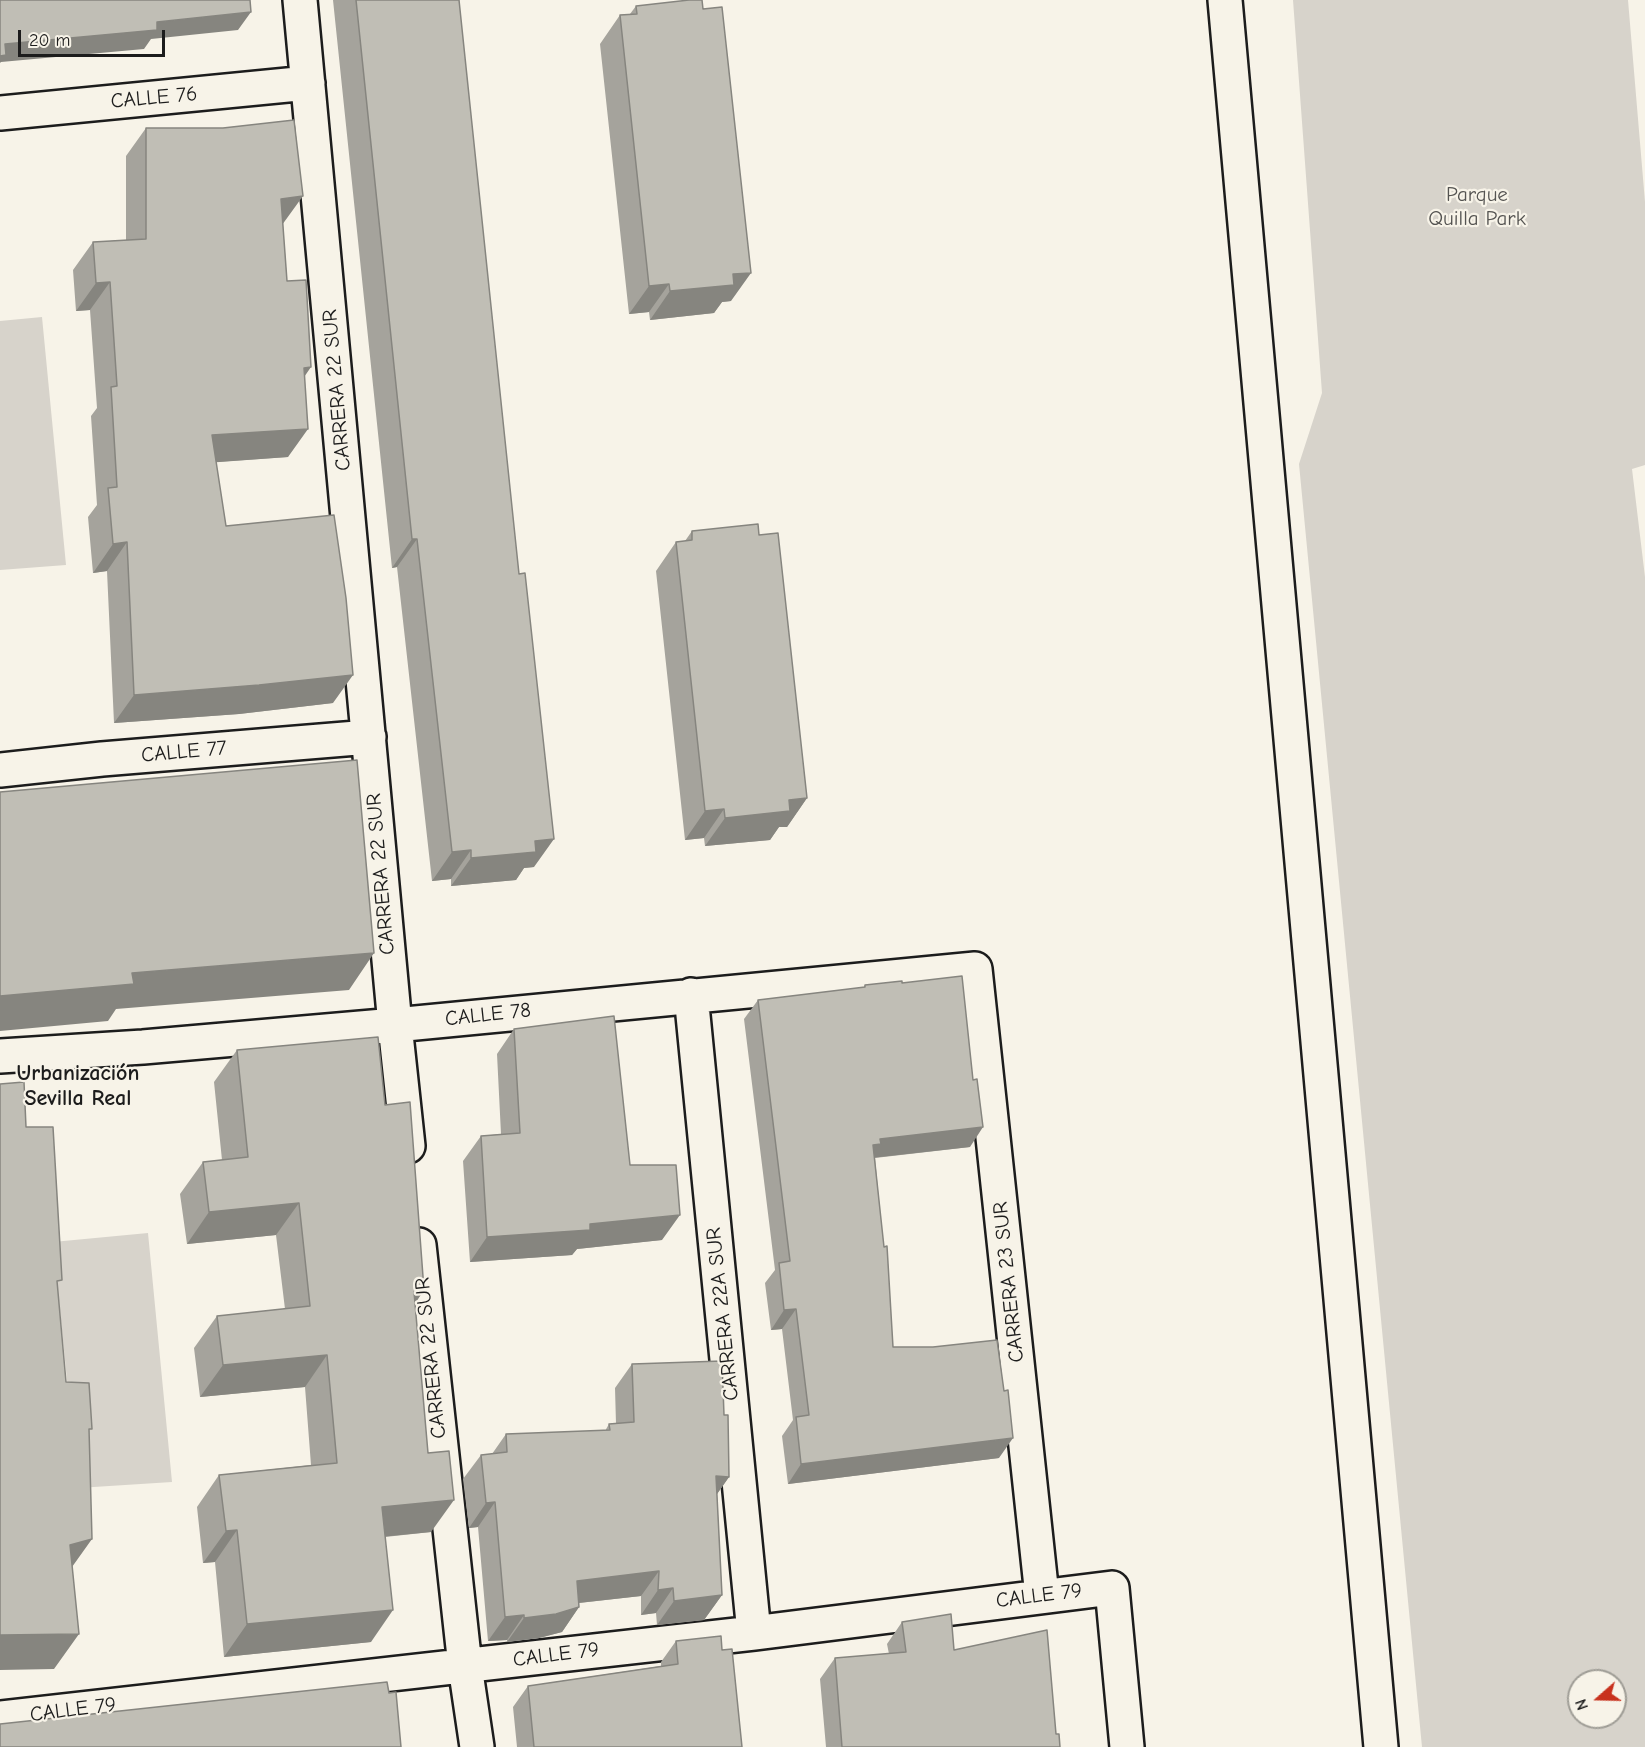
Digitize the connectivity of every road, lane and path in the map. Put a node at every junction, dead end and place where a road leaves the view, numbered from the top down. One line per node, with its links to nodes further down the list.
1 (300, 0): 3 (street, CARRERA 22 SUR)
2 (1225, 0): 19 (street)
3 (308, 83): 4 (street, CALLE 76); 5 (street, CARRERA 22 SUR)
4 (0, 113)
5 (369, 737): 6 (street, CALLE 77); 9 (street, CARRERA 22 SUR)
6 (0, 770)
7 (975, 969): 8 (street, CALLE 78); 13 (street, CARRERA 23 SUR)
8 (691, 995): 9 (street, CALLE 78); 14 (street, CARRERA 22A SUR)
9 (394, 1024): 10 (street, CALLE 78); 11 (street, CARRERA 22 SUR)
10 (0, 1056)
11 (412, 1179)
12 (416, 1215): 15 (street, CARRERA 22 SUR)
13 (1042, 1596): 14 (street, CALLE 79); 18 (street, CALLE 79)
14 (754, 1633): 15 (street, CALLE 79)
15 (465, 1666): 16 (street, CALLE 79); 17 (street, CARRERA 22 SUR)
16 (0, 1718)
17 (477, 1747)
18 (1127, 1747)
19 (1381, 1747)

